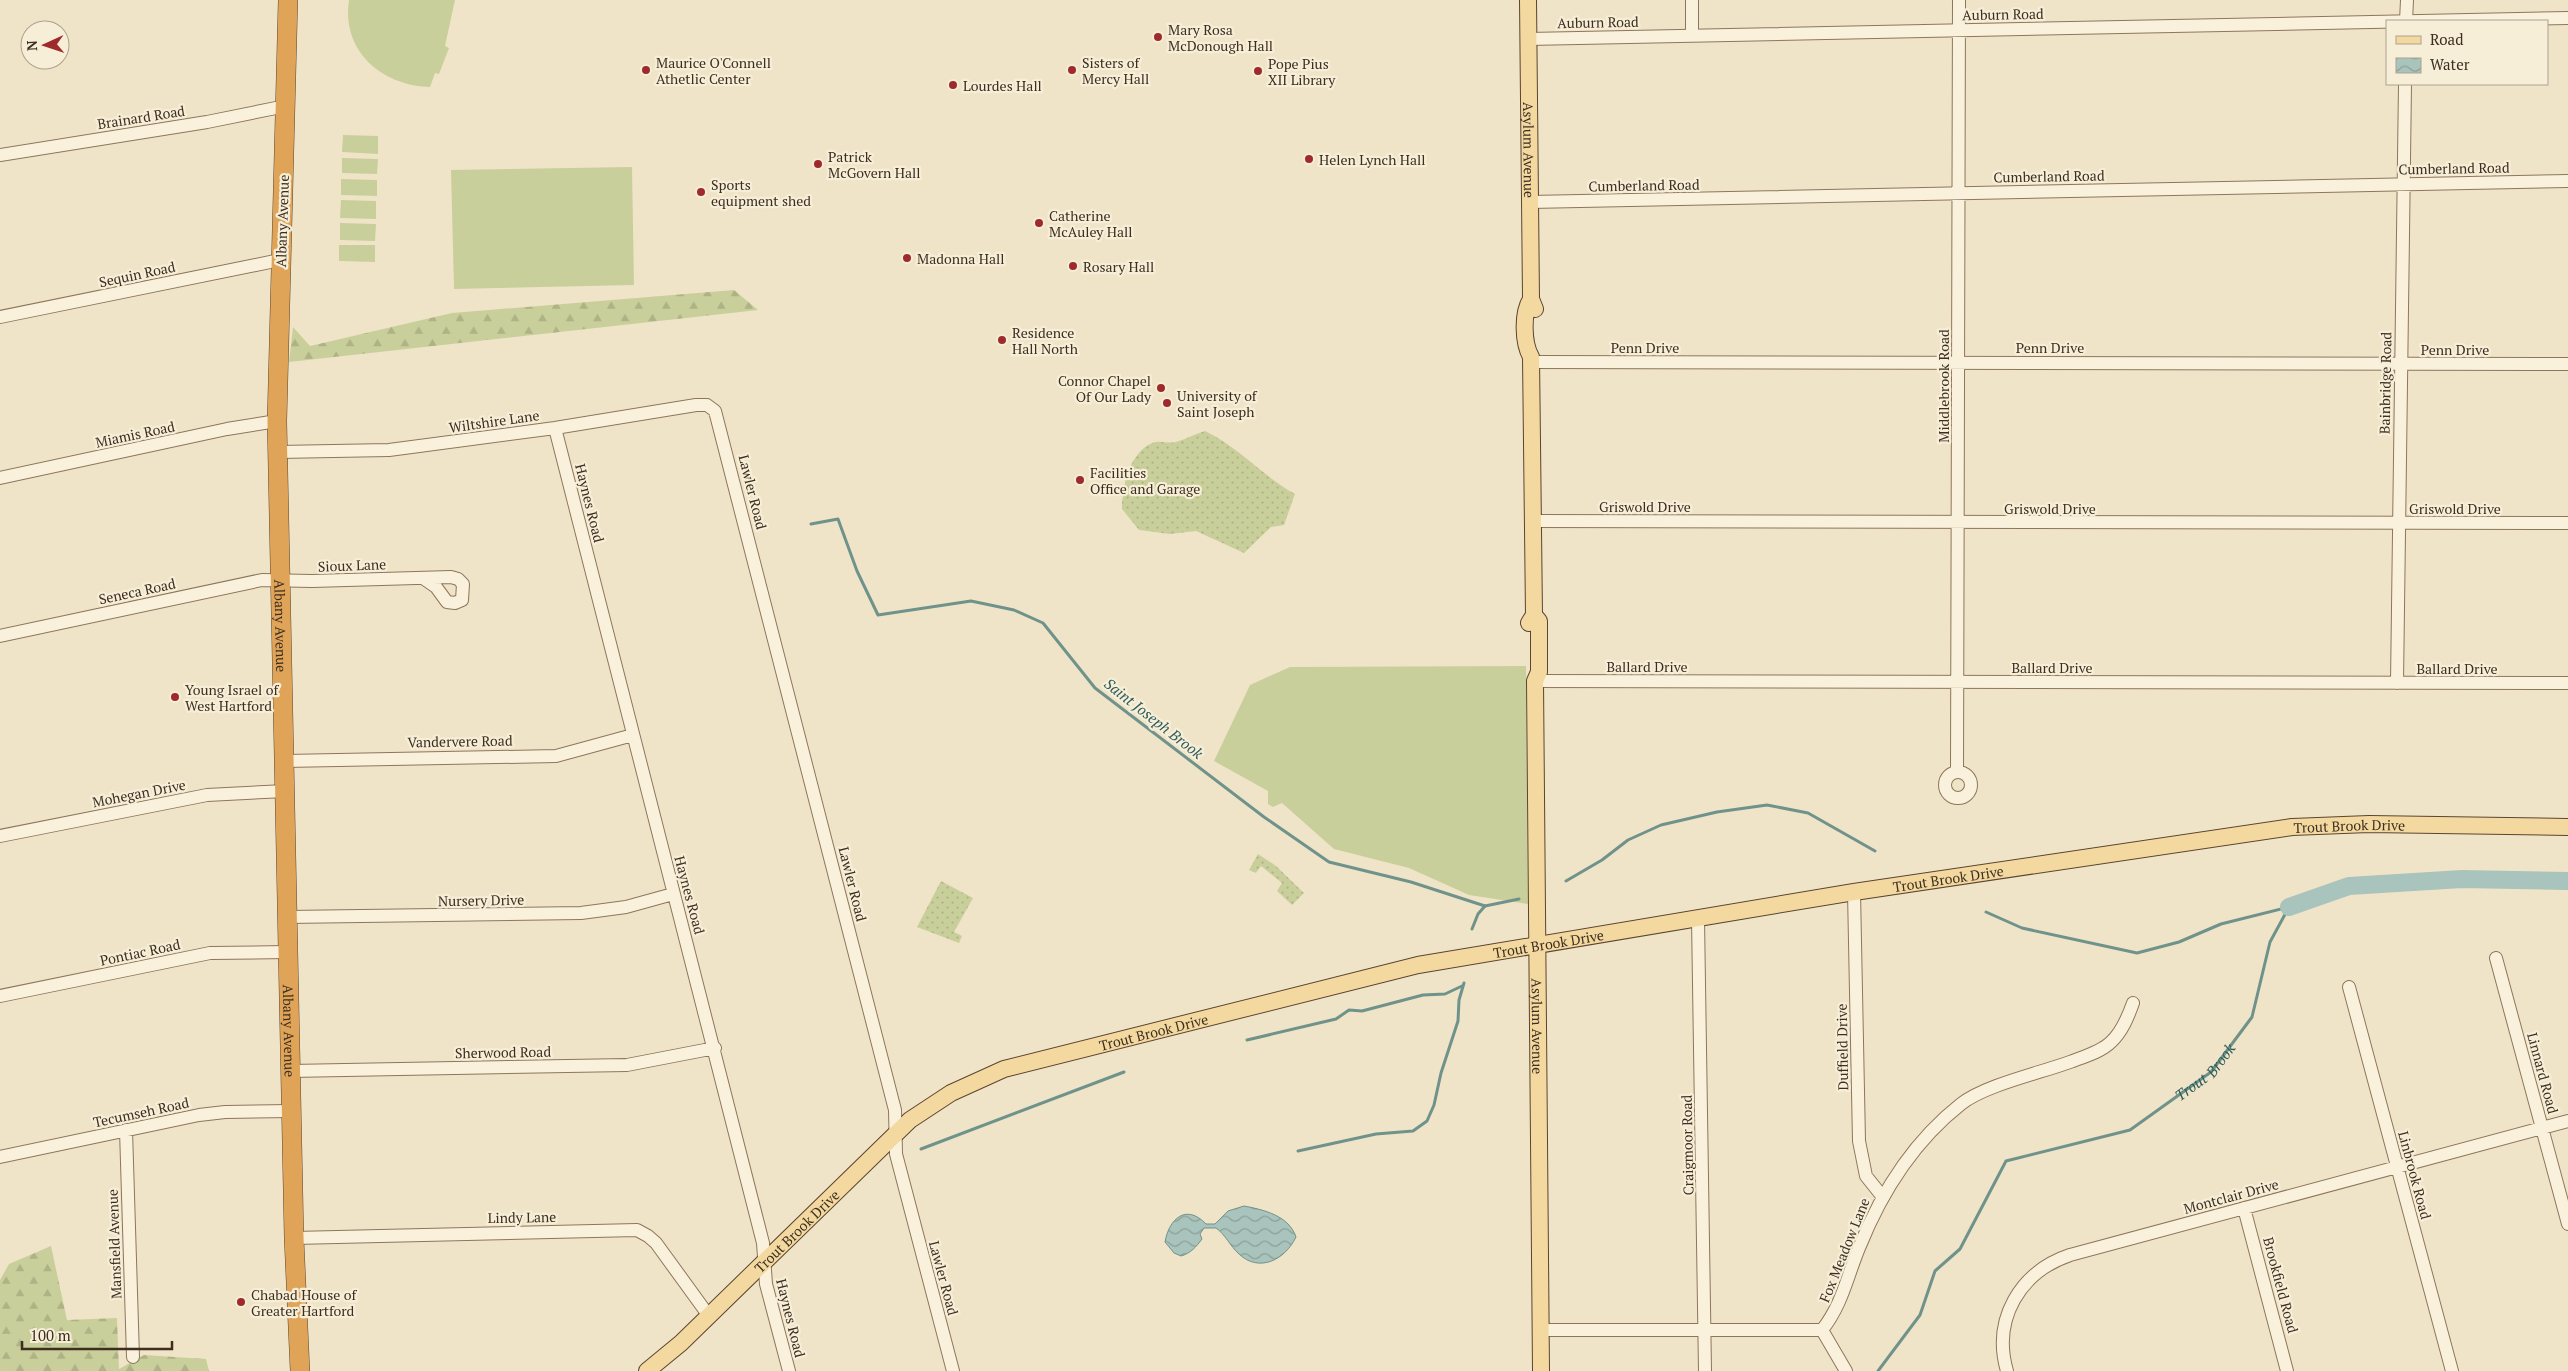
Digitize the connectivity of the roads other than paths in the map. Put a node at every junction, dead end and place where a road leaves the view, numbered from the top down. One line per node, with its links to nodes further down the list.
1 (288, 0): 14 (highway, Albany Avenue)
2 (1528, 0): 12 (main road, Asylum Avenue)
3 (1692, 0): 11 (street)
4 (1959, 0): 10 (street, Middlebrook Road)
5 (2407, 0): 7 (street)
6 (2568, 18): 8 (street, Auburn Road)
7 (2406, 20)
8 (2460, 20)
9 (2386, 21): 10 (street, Auburn Road)
10 (1959, 29): 11 (street, Auburn Road); 18 (street, Middlebrook Road)
11 (1692, 35): 12 (street, Auburn Road)
12 (1528, 39): 19 (main road, Asylum Avenue)
13 (2405, 85): 17 (street, Bainbridge Road)
14 (286, 106): 15 (street, Brainard Road); 20 (highway, Albany Avenue)
15 (0, 155)
16 (2568, 181): 17 (street, Cumberland Road)
17 (2404, 184): 18 (street, Cumberland Road); 24 (street, Bainbridge Road)
18 (1958, 193): 19 (street, Cumberland Road); 23 (street, Middlebrook Road)
19 (1530, 202): 22 (main road, Asylum Avenue)
20 (280, 260): 21 (street, Sequin Road); 27 (highway, Albany Avenue)
21 (0, 317)
22 (1531, 359): 23 (street, Penn Drive); 31 (main road, Asylum Avenue)
23 (1958, 362): 24 (street, Penn Drive); 32 (street, Middlebrook Road)
24 (2400, 364): 25 (street, Penn Drive); 33 (street, Bainbridge Road)
25 (2568, 364)
26 (712, 407): 28 (street, Wiltshire Lane); 64 (street, Lawler Road)
27 (277, 421): 29 (highway, Albany Avenue); 30 (street, Miamis Road)
28 (555, 428): 29 (street, Wiltshire Lane); 42 (street, Haynes Road)
29 (278, 452): 36 (highway, Albany Avenue)
30 (0, 478)
31 (1533, 521): 32 (street, Griswold Drive); 38 (main road, Asylum Avenue)
32 (1956, 523): 33 (street, Griswold Drive); 39 (street, Middlebrook Road)
33 (2399, 523): 34 (street, Griswold Drive); 40 (street, Bainbridge Road)
34 (2568, 523)
35 (423, 578): 36 (street, Sioux Lane)
36 (282, 580): 37 (street, Seneca Road); 43 (highway, Albany Avenue)
37 (0, 636)
38 (1535, 681): 39 (street, Ballard Drive); 52 (main road, Asylum Avenue)
39 (1956, 682): 40 (street, Ballard Drive); 44 (street, Middlebrook Road)
40 (2396, 683): 41 (street, Ballard Drive)
41 (2568, 683)
42 (633, 735): 43 (street, Vandervere Road); 49 (street, Haynes Road)
43 (285, 761): 45 (highway, Albany Avenue)
44 (1957, 772)
45 (285, 791): 47 (street, Mohegan Drive); 50 (highway, Albany Avenue)
46 (2568, 827): 48 (main road, Trout Brook Drive)
47 (0, 836)
48 (1854, 892): 51 (main road, Trout Brook Drive); 67 (street, Duffield Drive)
49 (673, 894): 50 (street, Nursery Drive); 58 (street, Haynes Road)
50 (287, 917): 53 (highway, Albany Avenue)
51 (1698, 919): 52 (main road, Trout Brook Drive); 73 (street, Craigmoor Road)
52 (1538, 944): 64 (main road, Trout Brook Drive); 74 (main road, Asylum Avenue)
53 (287, 952): 56 (street, Pontiac Road); 59 (highway, Albany Avenue)
54 (2496, 958): 62 (street, Linnard Road)
55 (2349, 987): 66 (street, Linbrook Road)
56 (0, 996)
57 (2133, 1003): 67 (street, Fox Meadow Lane)
58 (715, 1048): 59 (street, Sherwood Road); 71 (street, Haynes Road)
59 (290, 1071): 60 (highway, Albany Avenue)
60 (290, 1111): 63 (street, Tecumseh Road); 70 (highway, Albany Avenue)
61 (2568, 1120): 62 (street, Montclair Drive)
62 (2542, 1128): 66 (street, Montclair Drive); 69 (street, Linnard Road)
63 (126, 1130): 65 (street, Tecumseh Road); 76 (street, Mansfield Avenue)
64 (895, 1134): 71 (main road, Trout Brook Drive); 80 (street, Lawler Road)
65 (0, 1157)
66 (2398, 1168): 68 (street, Montclair Drive); 86 (street, Linbrook Road)
67 (1882, 1196): 75 (street, Fox Meadow Lane)
68 (2244, 1208): 84 (street, Montclair Drive); 85 (street, Brookfield Road)
69 (2568, 1224)
70 (294, 1238): 72 (street, Lindy Lane); 77 (highway, Albany Avenue)
71 (764, 1261): 72 (main road, Trout Brook Drive); 79 (street, Haynes Road)
72 (709, 1316): 78 (main road, Trout Brook Drive)
73 (1704, 1329): 74 (street); 75 (street); 82 (street, Craigmoor Road)
74 (1540, 1330): 81 (main road, Asylum Avenue)
75 (1822, 1330): 83 (street)
76 (133, 1356)
77 (300, 1371)
78 (647, 1371)
79 (789, 1371)
80 (953, 1371)
81 (1541, 1371)
82 (1704, 1371)
83 (1846, 1371)
84 (2007, 1371)
85 (2288, 1371)
86 (2452, 1371)

